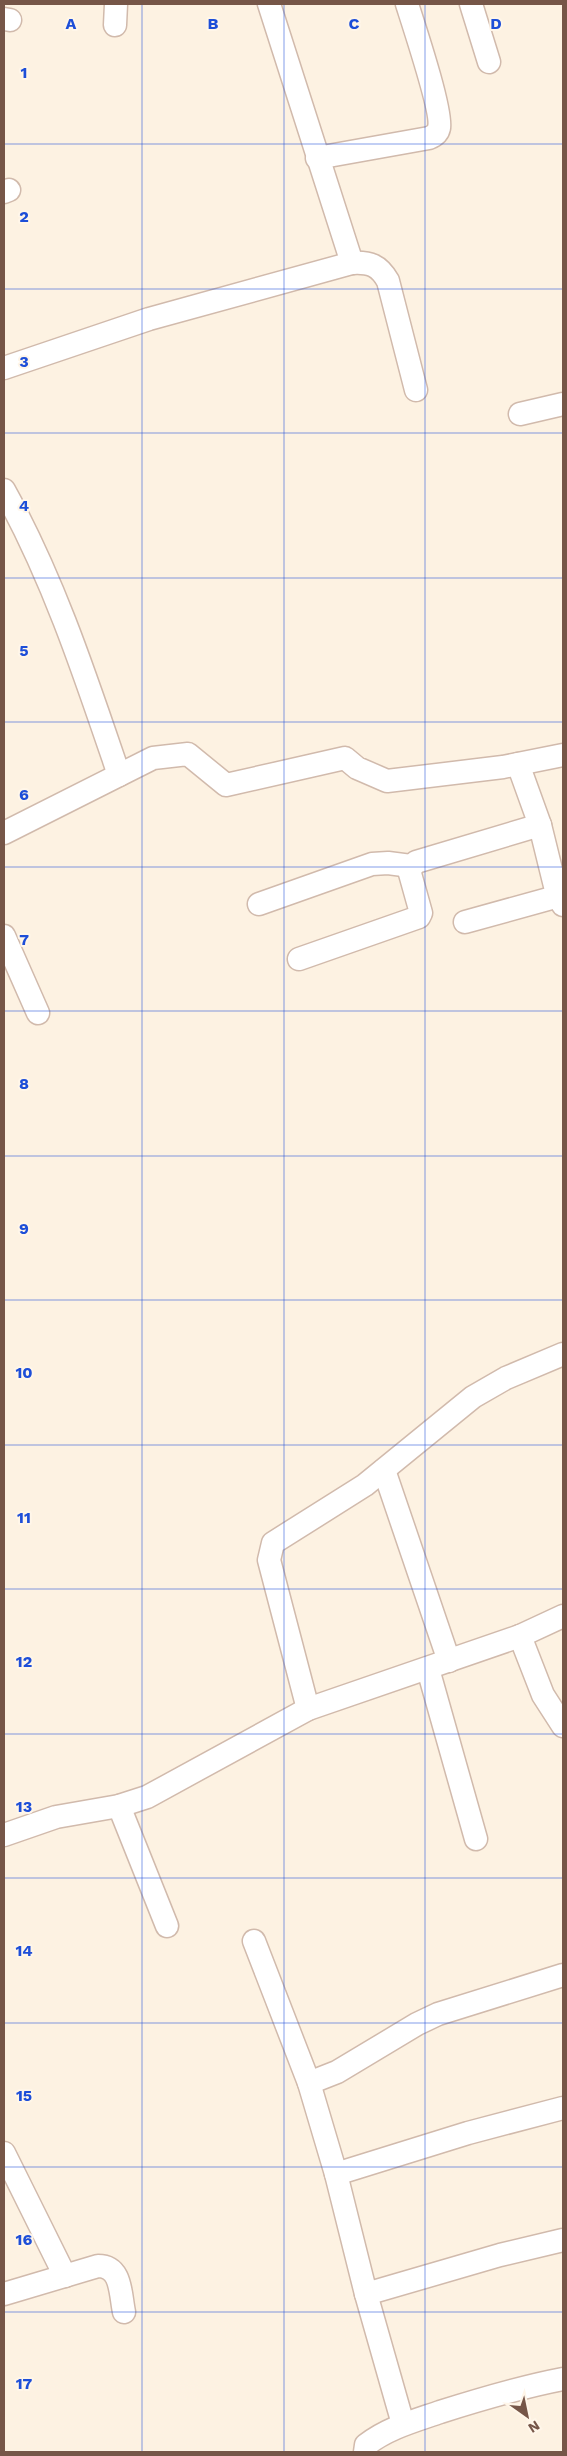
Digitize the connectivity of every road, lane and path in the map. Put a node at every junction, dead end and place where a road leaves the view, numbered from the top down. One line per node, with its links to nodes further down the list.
1 (268, 4): 5 (street)
2 (407, 4): 5 (street)
3 (471, 4): 4 (street)
4 (489, 62)
5 (317, 158): 6 (street)
6 (352, 263): 7 (street); 8 (street)
7 (4, 368)
8 (416, 390)
9 (563, 404): 10 (street)
10 (520, 414)
11 (4, 490): 14 (street)
12 (563, 755): 13 (street)
13 (518, 764): 14 (street); 15 (street)
14 (119, 775): 16 (street)
15 (540, 825): 17 (street); 18 (street)
16 (4, 833)
17 (411, 866): 19 (street); 22 (street)
18 (561, 901): 20 (street)
19 (259, 904)
20 (465, 922)
21 (4, 936): 23 (street)
22 (299, 959)
23 (38, 1013)
24 (563, 1354): 25 (street)
25 (384, 1470): 28 (street); 30 (street)
26 (563, 1616): 27 (street)
27 (520, 1636): 28 (street); 31 (street)
28 (449, 1661): 29 (street)
29 (428, 1669): 30 (street); 34 (street)
30 (308, 1709): 32 (street)
31 (563, 1726)
32 (119, 1806): 33 (street); 35 (street)
33 (4, 1835)
34 (476, 1840)
35 (167, 1926)
36 (254, 1941): 38 (street)
37 (563, 1975): 38 (street)
38 (309, 2083): 41 (street)
39 (563, 2108): 41 (street)
40 (4, 2154): 43 (street)
41 (336, 2174): 45 (street)
42 (563, 2240): 45 (street)
43 (65, 2276): 44 (street); 46 (street)
44 (4, 2294)
45 (366, 2294): 48 (street)
46 (124, 2312)
47 (563, 2379): 48 (street)
48 (403, 2424): 49 (street)
49 (365, 2452)

